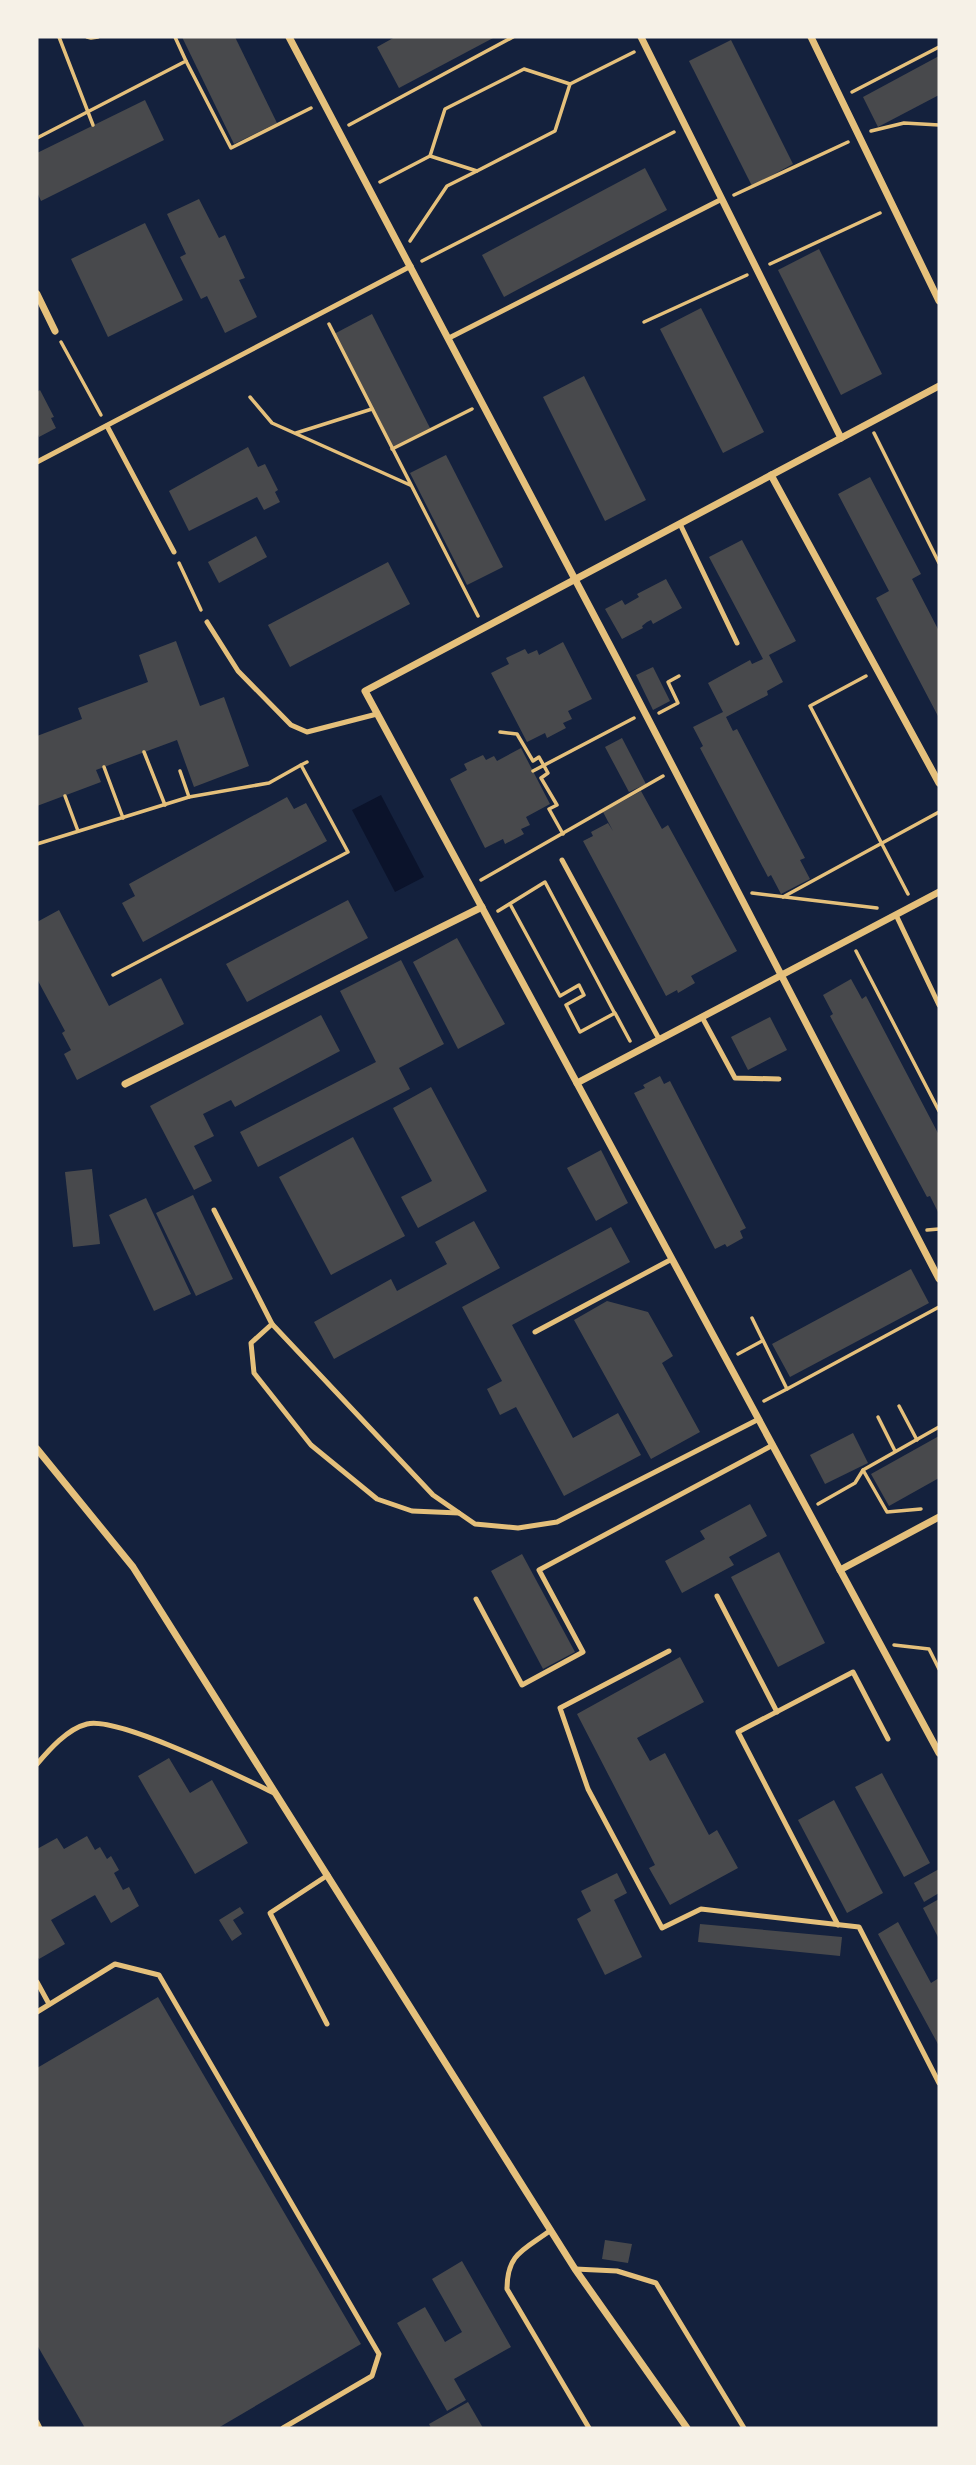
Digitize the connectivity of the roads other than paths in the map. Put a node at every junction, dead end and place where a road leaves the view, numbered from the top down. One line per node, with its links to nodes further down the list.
1 (289, 37): 5 (street)
2 (640, 37): 4 (street)
3 (811, 37): 7 (street)
4 (722, 200): 9 (lane); 12 (street)
5 (411, 266): 9 (street); 11 (lane)
6 (37, 294): 8 (street)
7 (939, 301)
8 (55, 331)
9 (449, 338): 17 (street)
10 (939, 386): 12 (street)
11 (107, 426): 13 (lane); 16 (lane)
12 (841, 438): 14 (street)
13 (37, 462)
14 (771, 475): 15 (street); 21 (street)
15 (680, 524): 17 (street); 19 (lane)
16 (174, 552)
17 (575, 579): 20 (street); 26 (street)
18 (207, 622): 20 (lane)
19 (737, 643)
20 (377, 714): 24 (street)
21 (939, 783)
22 (562, 860): 29 (lane)
23 (939, 892): 25 (street)
24 (482, 907): 31 (street); 32 (street)
25 (899, 913): 26 (street); 27 (lane)
26 (781, 975): 28 (street); 35 (street)
27 (939, 1006)
28 (702, 1017): 29 (street); 30 (lane)
29 (659, 1039): 31 (street)
30 (779, 1079)
31 (577, 1083): 34 (street)
32 (125, 1084)
33 (215, 1210): 36 (lane)
34 (671, 1258): 37 (lane); 38 (street)
35 (939, 1279)
36 (272, 1324): 41 (lane); 41 (lane)
37 (535, 1332)
38 (759, 1419): 39 (street); 41 (lane)
39 (773, 1445): 43 (street); 45 (lane)
40 (37, 1449): 51 (street)
41 (459, 1513)
42 (939, 1517): 43 (street)
43 (840, 1570): 49 (street)
44 (717, 1596): 47 (lane)
45 (476, 1599)
46 (669, 1651): 53 (lane)
47 (777, 1712): 48 (lane); 53 (lane)
48 (888, 1739)
49 (939, 1753)
50 (37, 1764): 51 (lane)
51 (276, 1794): 52 (street)
52 (328, 1875): 57 (lane); 59 (street)
53 (838, 1925): 58 (lane)
54 (37, 1982): 55 (lane)
55 (49, 2004): 56 (lane); 64 (lane)
56 (37, 2012)
57 (327, 2024)
58 (939, 2082)
59 (551, 2230): 60 (street); 65 (lane)
60 (575, 2269): 62 (street); 66 (lane)
61 (37, 2422): 63 (lane)
62 (683, 2427)
63 (40, 2428)
64 (283, 2428)
65 (589, 2428)
66 (744, 2428)

